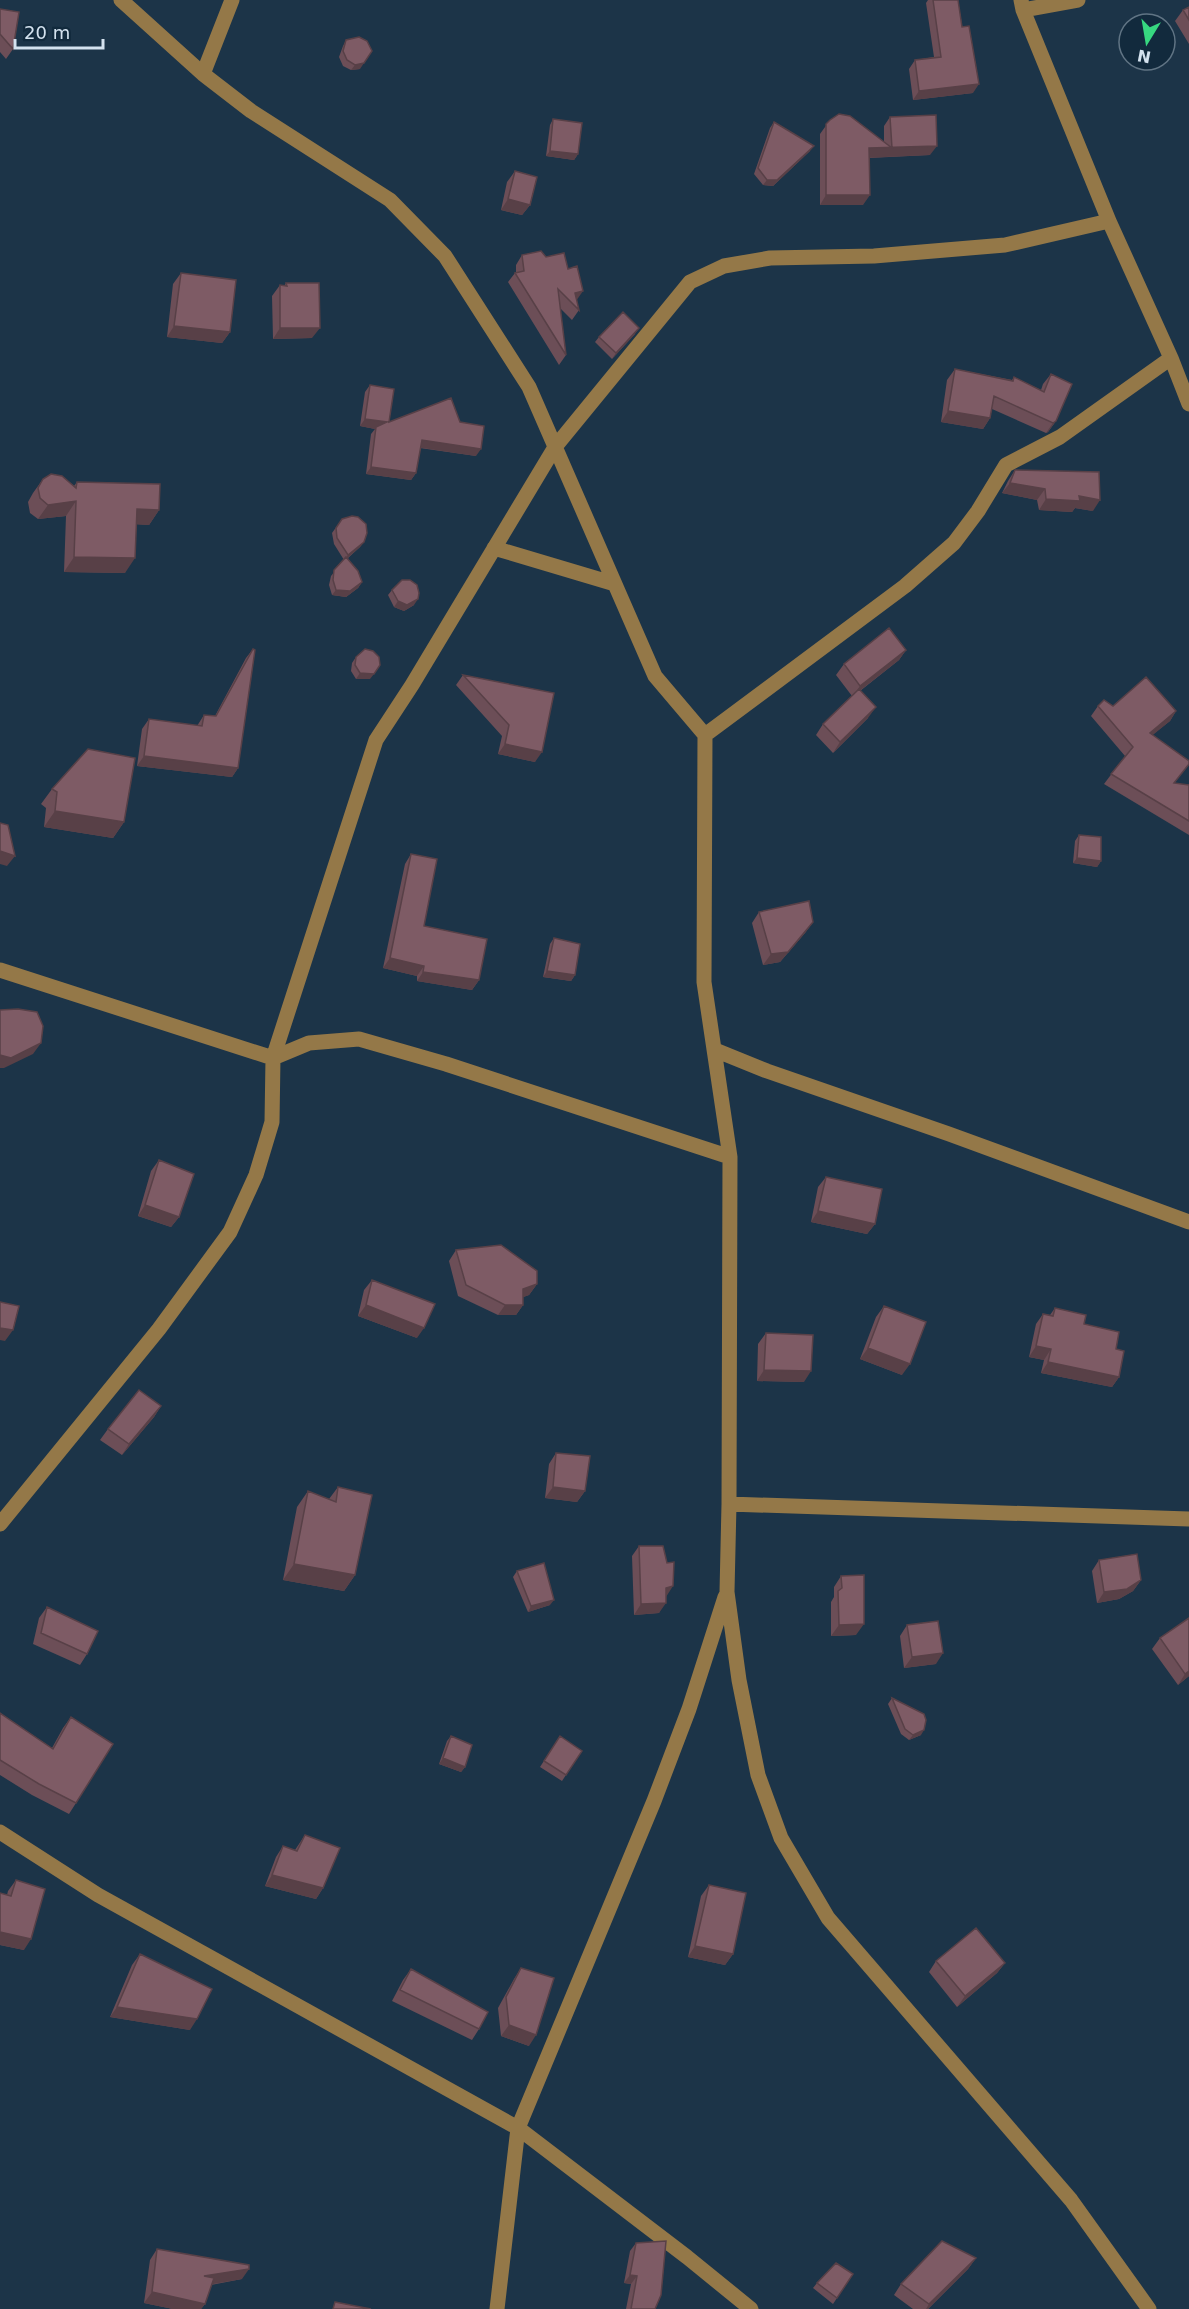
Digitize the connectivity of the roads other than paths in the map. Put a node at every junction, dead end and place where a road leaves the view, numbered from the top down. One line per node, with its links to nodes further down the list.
1 (121, 0): 5 (street)
2 (232, 0): 5 (street)
3 (1078, 0): 4 (street)
4 (1022, 5): 6 (street)
5 (203, 74): 9 (street)
6 (1109, 221): 7 (street); 9 (street)
7 (1171, 358): 8 (street); 12 (street)
8 (1189, 404)
9 (555, 447): 10 (street); 11 (street)
10 (494, 548): 11 (street); 15 (street)
11 (615, 584): 12 (street)
12 (705, 735): 14 (street)
13 (0, 970): 15 (street)
14 (715, 1050): 16 (street); 17 (street)
15 (273, 1058): 16 (street); 20 (street)
16 (730, 1157): 18 (street)
17 (1189, 1222)
18 (729, 1504): 19 (street); 21 (street)
19 (1189, 1519)
20 (0, 1524)
21 (727, 1592): 23 (street); 26 (street)
22 (0, 1832): 23 (street)
23 (518, 2128): 24 (street); 25 (street)
24 (497, 2309)
25 (751, 2309)
26 (1149, 2309)

